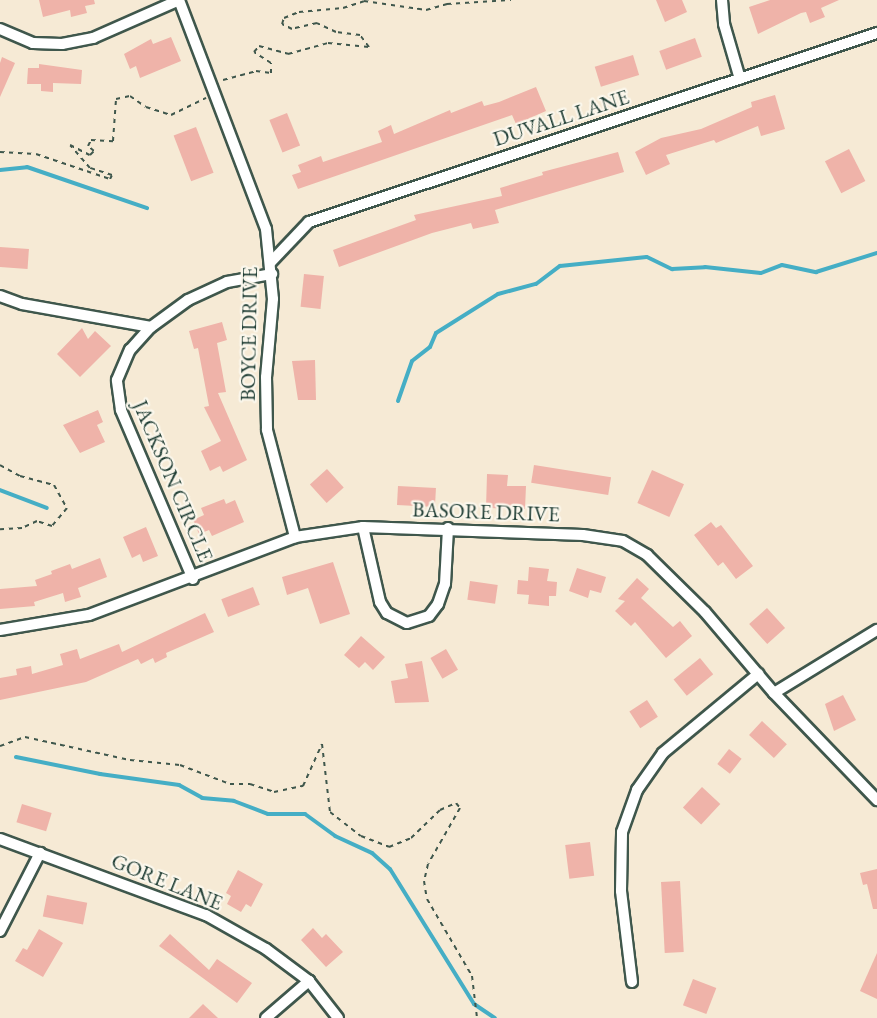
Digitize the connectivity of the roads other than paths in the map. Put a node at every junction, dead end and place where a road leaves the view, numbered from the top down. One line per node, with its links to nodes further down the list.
1 (179, 0): 3 (street); 6 (street, BOYCE DRIVE)
2 (722, 0): 5 (street)
3 (0, 30)
4 (877, 33): 5 (street, DUVALL LANE)
5 (740, 79): 6 (street, DUVALL LANE)
6 (271, 262): 7 (street, BOYCE DRIVE)
7 (272, 274): 9 (street, JACKSON CIRCLE); 12 (street, BOYCE DRIVE)
8 (0, 296): 9 (street)
9 (151, 327): 13 (street, JACKSON CIRCLE)
10 (363, 527): 11 (street, BASORE DRIVE); 11 (street); 12 (street, BASORE DRIVE)
11 (448, 528): 16 (street, BASORE DRIVE)
12 (295, 537): 13 (street, BASORE DRIVE)
13 (193, 579): 14 (street, BASORE DRIVE)
14 (0, 630)
15 (877, 630): 17 (street)
16 (758, 674): 17 (street, BASORE DRIVE); 23 (street)
17 (774, 693): 18 (street, BASORE DRIVE)
18 (877, 800)
19 (0, 839): 20 (street, GORE LANE)
20 (40, 853): 21 (street); 22 (street, GORE LANE)
21 (0, 931)
22 (309, 981): 24 (street); 25 (street, GORE LANE)
23 (632, 982)
24 (266, 1018)
25 (338, 1018)

